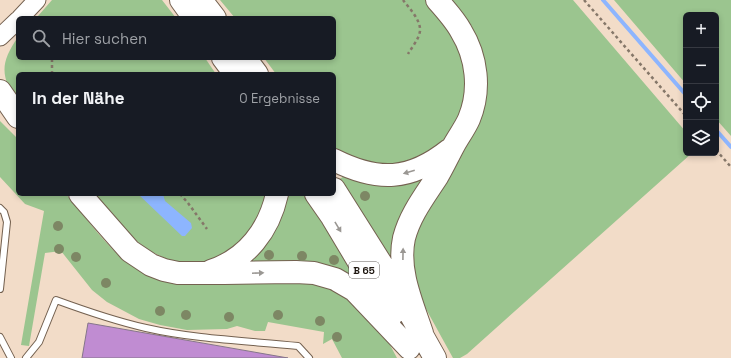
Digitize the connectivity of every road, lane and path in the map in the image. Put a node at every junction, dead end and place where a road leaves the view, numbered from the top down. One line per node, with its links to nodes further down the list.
1 (37, 0): 7 (main road)
2 (181, 0): 8 (highway)
3 (201, 0): 9 (highway)
4 (403, 0): 12 (path)
5 (437, 0): 24 (highway)
6 (584, 0): 21 (path)
7 (22, 16)
8 (193, 16)
9 (213, 16)
10 (16, 22): 11 (main road)
11 (0, 38)
12 (408, 54)
13 (52, 60): 16 (path)
14 (224, 60): 17 (highway)
15 (246, 60): 18 (highway)
16 (52, 72)
17 (234, 72)
18 (256, 72)
19 (0, 91): 22 (highway)
20 (0, 112): 23 (highway)
21 (683, 113)
22 (16, 114)
23 (16, 124)
24 (454, 145): 26 (highway, one-way to 26); 38 (highway, one-way to 24)
25 (719, 153): 27 (path)
26 (336, 161)
27 (731, 167)
28 (336, 192): 38 (highway, B 65)
29 (82, 196): 35 (highway)
30 (182, 196): 34 (path)
31 (276, 196): 35 (highway)
32 (317, 196): 38 (highway, B 65, one-way to 38)
33 (0, 208): 36 (lane)
34 (207, 229)
35 (205, 273): 38 (highway, one-way to 38)
36 (0, 289)
37 (0, 337): 39 (lane)
38 (415, 346): 42 (highway, B 65)
39 (11, 358)
40 (26, 358): 41 (lane)
41 (309, 358)
42 (435, 358)

